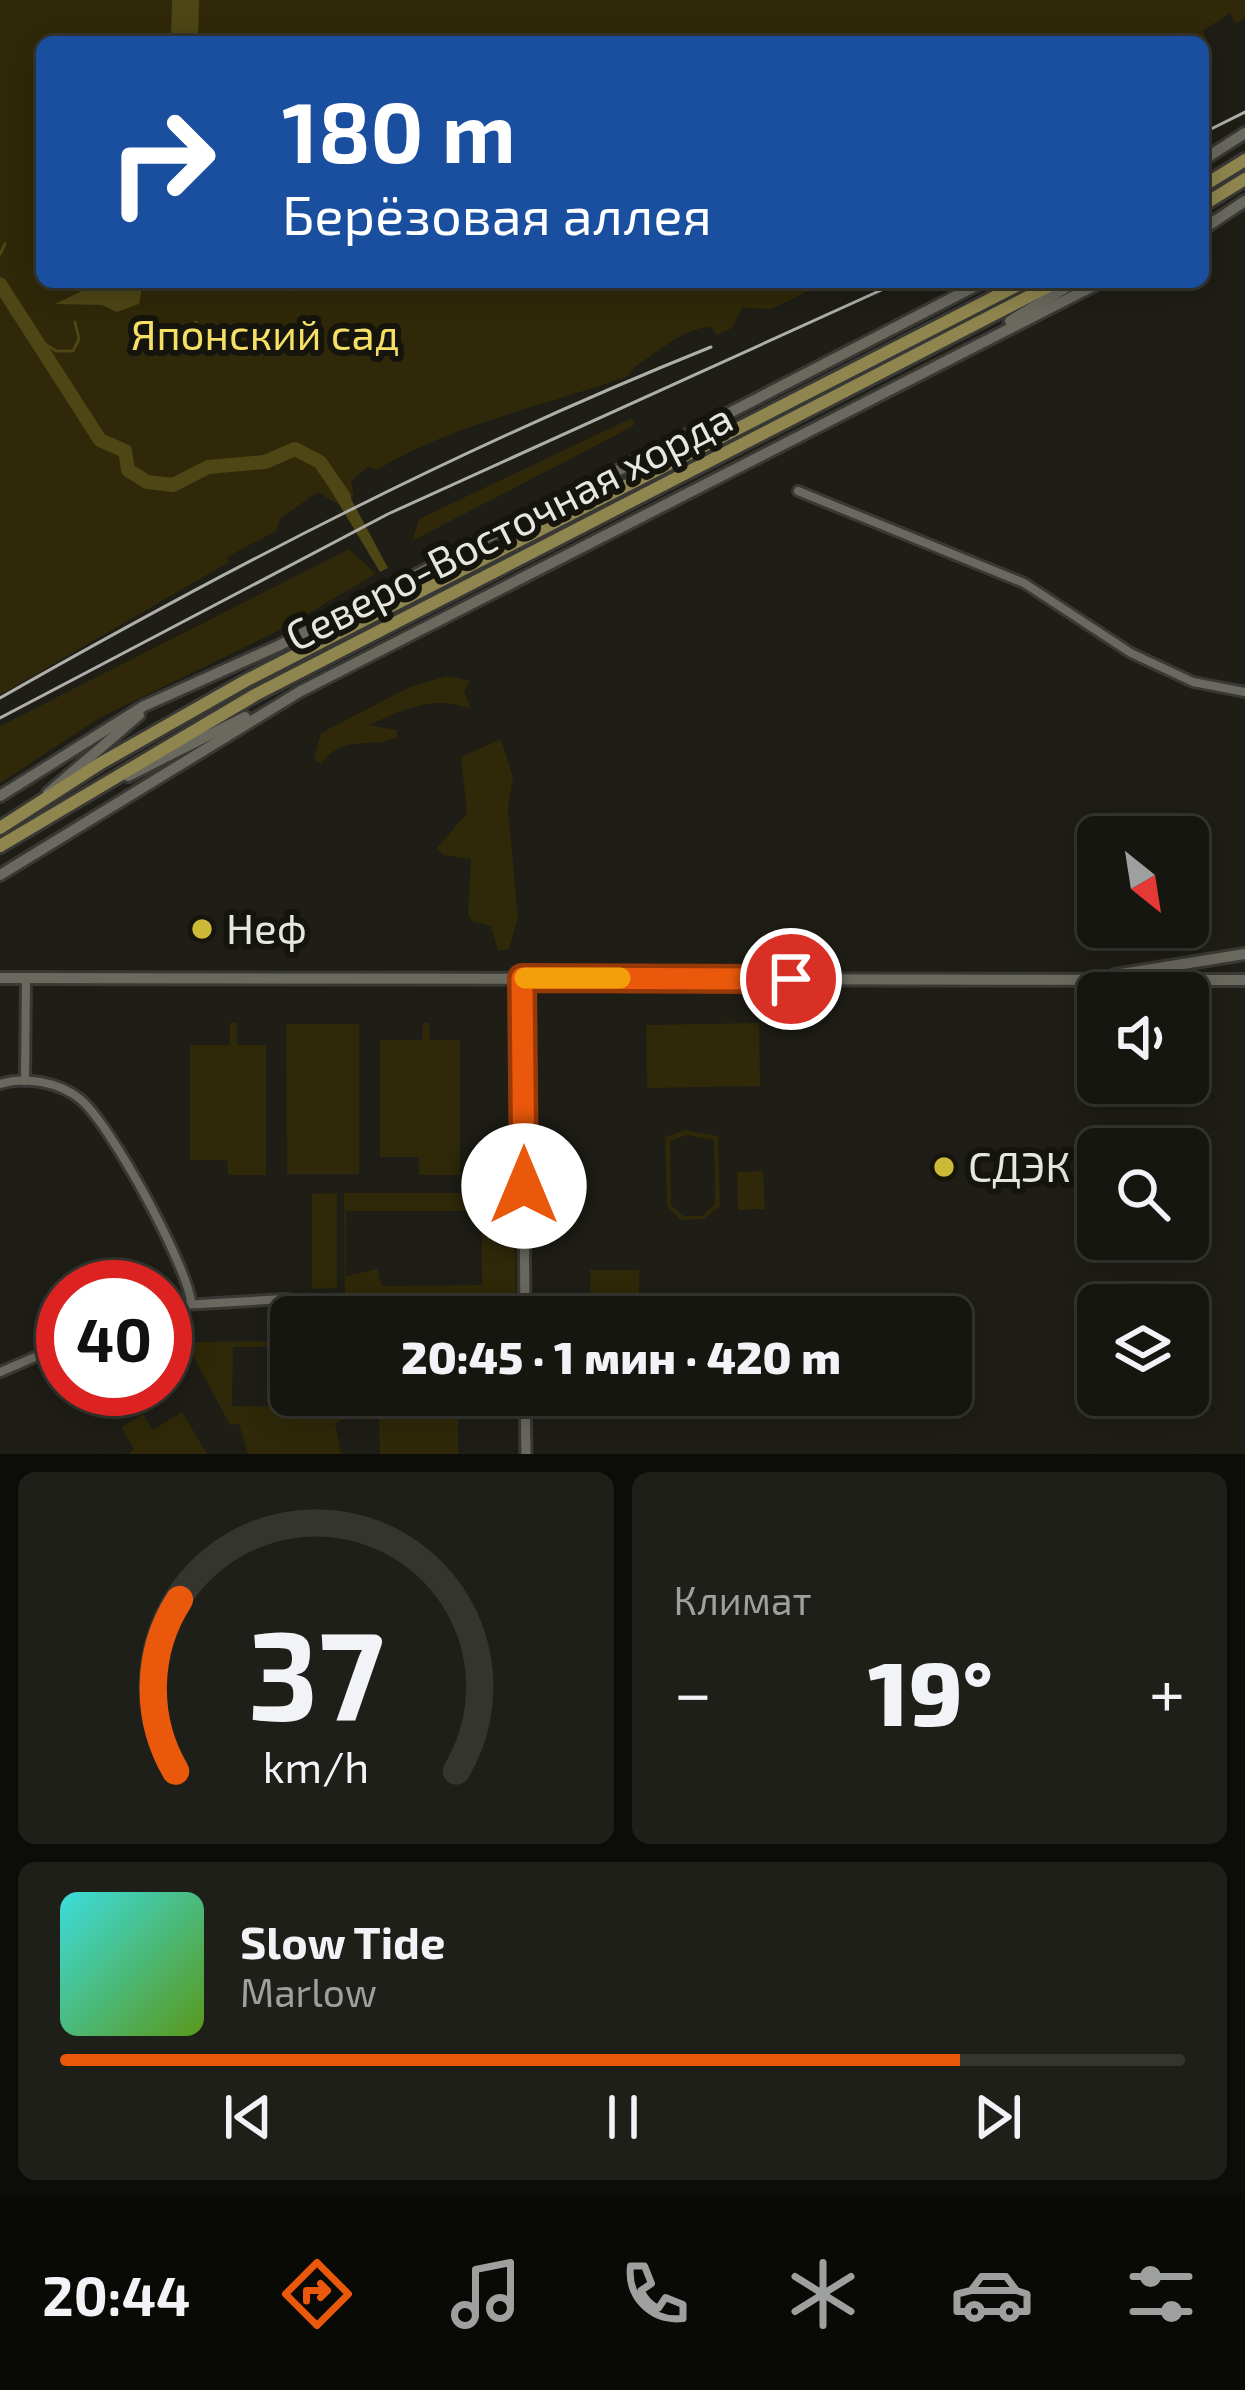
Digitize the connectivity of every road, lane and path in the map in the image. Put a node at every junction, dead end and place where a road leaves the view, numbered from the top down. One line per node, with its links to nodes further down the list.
1 (1245, 133): 2 (main road)
2 (1209, 156)
3 (1245, 160): 5 (main road)
4 (1245, 179): 6 (main road)
5 (1209, 182)
6 (1209, 201)
7 (1245, 201): 9 (main road)
8 (1245, 211): 10 (main road)
9 (1209, 225)
10 (1209, 226)
11 (974, 288): 18 (main road)
12 (1012, 288): 22 (main road, Северо-Восточная хорда)
13 (1045, 288): 23 (main road, Северо-Восточная хорда)
14 (1065, 288): 16 (main road)
15 (1089, 288): 16 (main road)
16 (962, 351): 19 (main road)
17 (798, 491): 20 (street)
18 (177, 690): 21 (main road); 22 (main road)
19 (299, 692): 23 (main road); 26 (main road)
20 (1245, 692)
21 (0, 796)
22 (30, 809): 24 (main road, Северо-Восточная хорда)
23 (54, 811): 25 (main road, Северо-Восточная хорда)
24 (3, 826)
25 (0, 846)
26 (0, 875)
27 (1245, 954): 28 (main road)
28 (1136, 972)
29 (0, 978): 30 (main road)
30 (26, 978): 31 (main road); 35 (street)
31 (522, 978): 32 (main road); 38 (street)
32 (1077, 980)
33 (1209, 980): 34 (main road)
34 (1245, 980)
35 (25, 1081): 36 (street); 37 (street)
36 (0, 1084)
37 (175, 1260)
38 (525, 1296)
39 (192, 1301): 40 (street)
40 (270, 1301)
41 (36, 1357): 42 (street)
42 (0, 1372)
43 (526, 1416): 44 (street)
44 (526, 1454)

